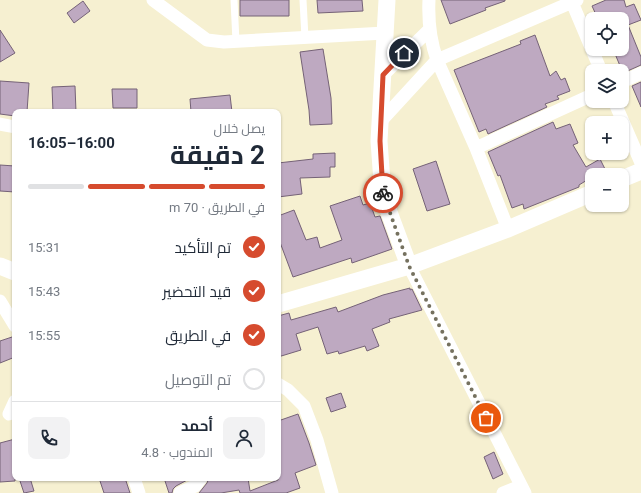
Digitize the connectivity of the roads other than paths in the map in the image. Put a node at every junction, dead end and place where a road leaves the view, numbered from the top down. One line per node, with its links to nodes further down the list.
1 (154, 0): 10 (street)
2 (234, 0): 10 (lane)
3 (303, 0): 9 (lane)
4 (387, 0): 8 (street)
5 (429, 0): 7 (street)
6 (574, 1): 11 (street); 12 (street)
7 (430, 29): 11 (street); 14 (street)
8 (385, 33): 9 (street); 14 (street)
9 (305, 38): 10 (street)
10 (236, 42)
11 (437, 60): 18 (street); 21 (street)
12 (598, 64)
13 (641, 73): 15 (street)
14 (383, 75): 18 (street)
15 (629, 79)
16 (585, 98): 21 (street)
17 (617, 108): 22 (street)
18 (380, 122): 28 (street)
19 (0, 124): 20 (street)
20 (12, 126)
21 (476, 148): 26 (street)
22 (641, 163)
23 (641, 171): 24 (street)
24 (629, 176)
25 (585, 196): 26 (street)
26 (508, 228): 28 (street)
27 (0, 266): 29 (street)
28 (409, 266): 31 (street); 38 (street)
29 (12, 271)
30 (0, 301): 32 (street)
31 (281, 303)
32 (12, 321)
33 (281, 386): 41 (street)
34 (12, 408): 35 (street)
35 (9, 414)
36 (135, 481): 39 (street)
37 (199, 481): 40 (street)
38 (523, 490): 42 (street)
39 (139, 493)
40 (180, 493)
41 (332, 493)
42 (503, 493)

